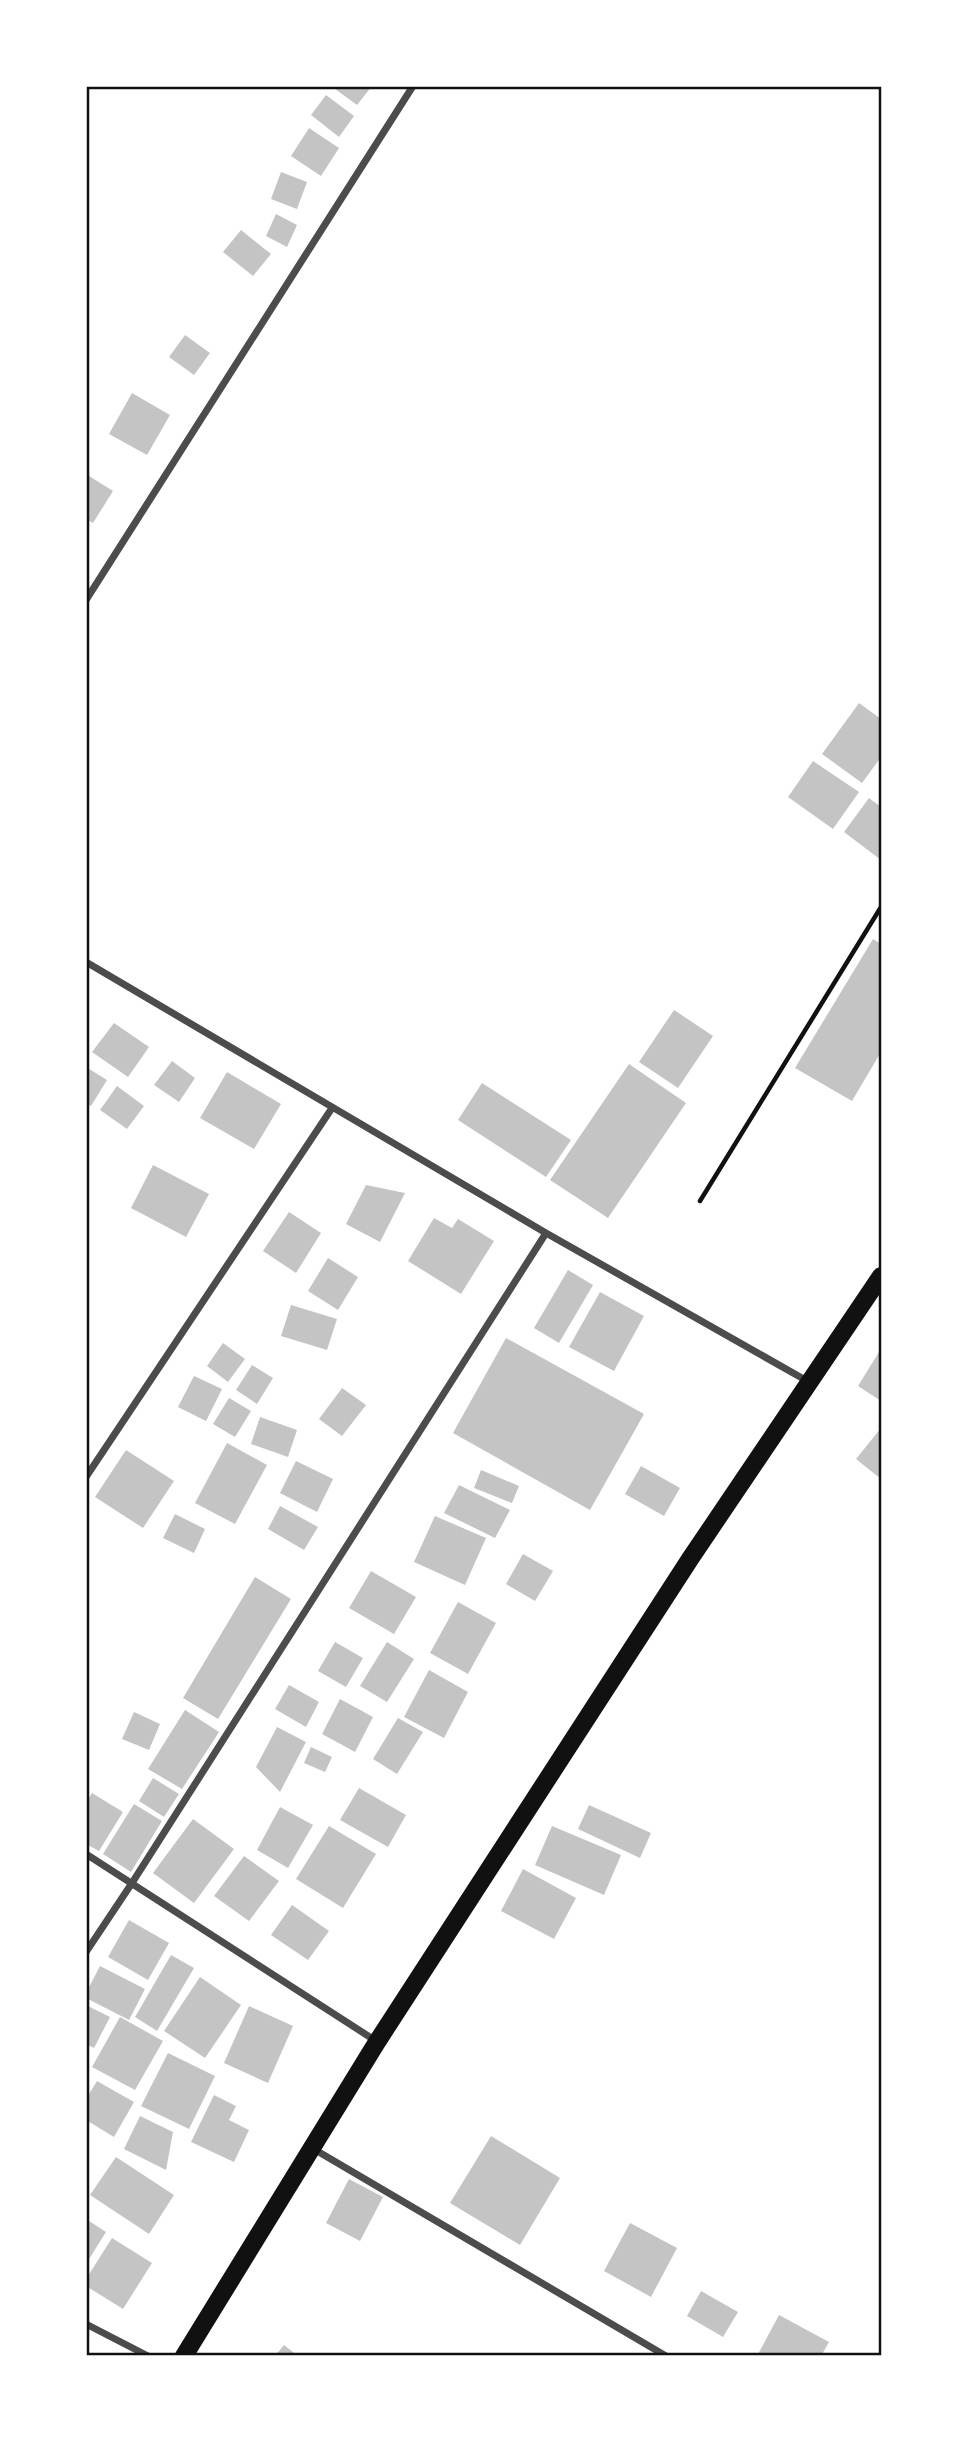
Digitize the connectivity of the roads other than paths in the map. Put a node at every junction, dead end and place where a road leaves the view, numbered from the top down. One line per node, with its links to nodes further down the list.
1 (413, 86): 2 (street)
2 (86, 600)
3 (87, 965): 4 (street)
4 (332, 1108): 5 (street); 8 (street)
5 (546, 1233): 7 (street); 10 (street)
6 (881, 1276): 7 (main road)
7 (809, 1382): 12 (main road)
8 (86, 1477)
9 (86, 1854): 10 (street)
10 (132, 1883): 11 (street); 12 (street)
11 (86, 1952)
12 (377, 2042): 13 (main road)
13 (311, 2148): 16 (main road); 17 (street)
14 (86, 2324): 15 (street)
15 (148, 2356)
16 (184, 2356)
17 (666, 2356)

